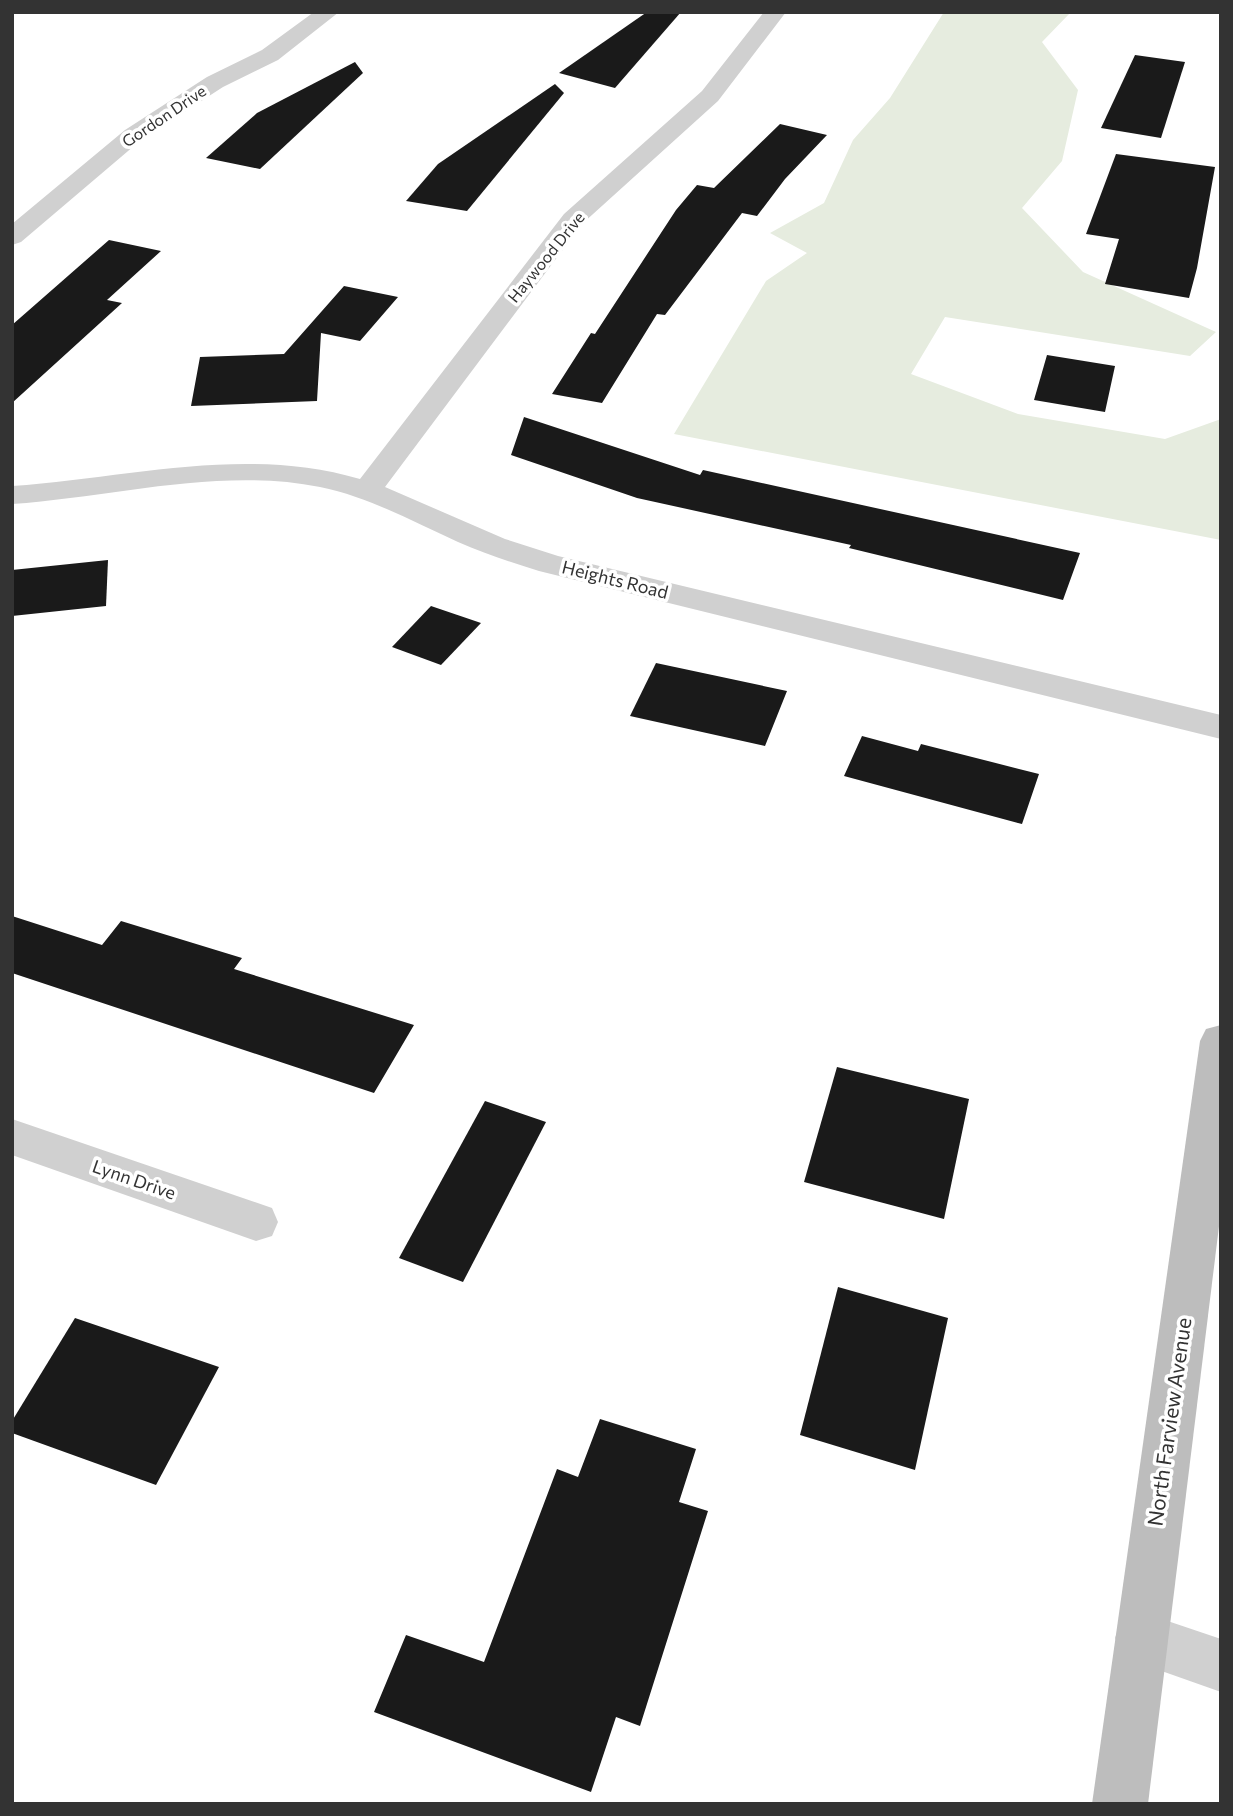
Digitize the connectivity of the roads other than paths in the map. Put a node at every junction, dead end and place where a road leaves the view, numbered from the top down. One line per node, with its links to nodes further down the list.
1 (328, 12): 3 (street, Gordon Drive)
2 (775, 12): 4 (street, Haywood Drive)
3 (12, 237)
4 (366, 491): 5 (street, Heights Road); 6 (street, Heights Road)
5 (12, 495)
6 (1221, 727)
7 (1221, 1041): 10 (street, North Farview Avenue)
8 (12, 1137): 9 (street, Lynn Drive)
9 (256, 1223)
10 (1141, 1638): 11 (street); 12 (street, North Farview Avenue)
11 (1221, 1666)
12 (1120, 1804)

